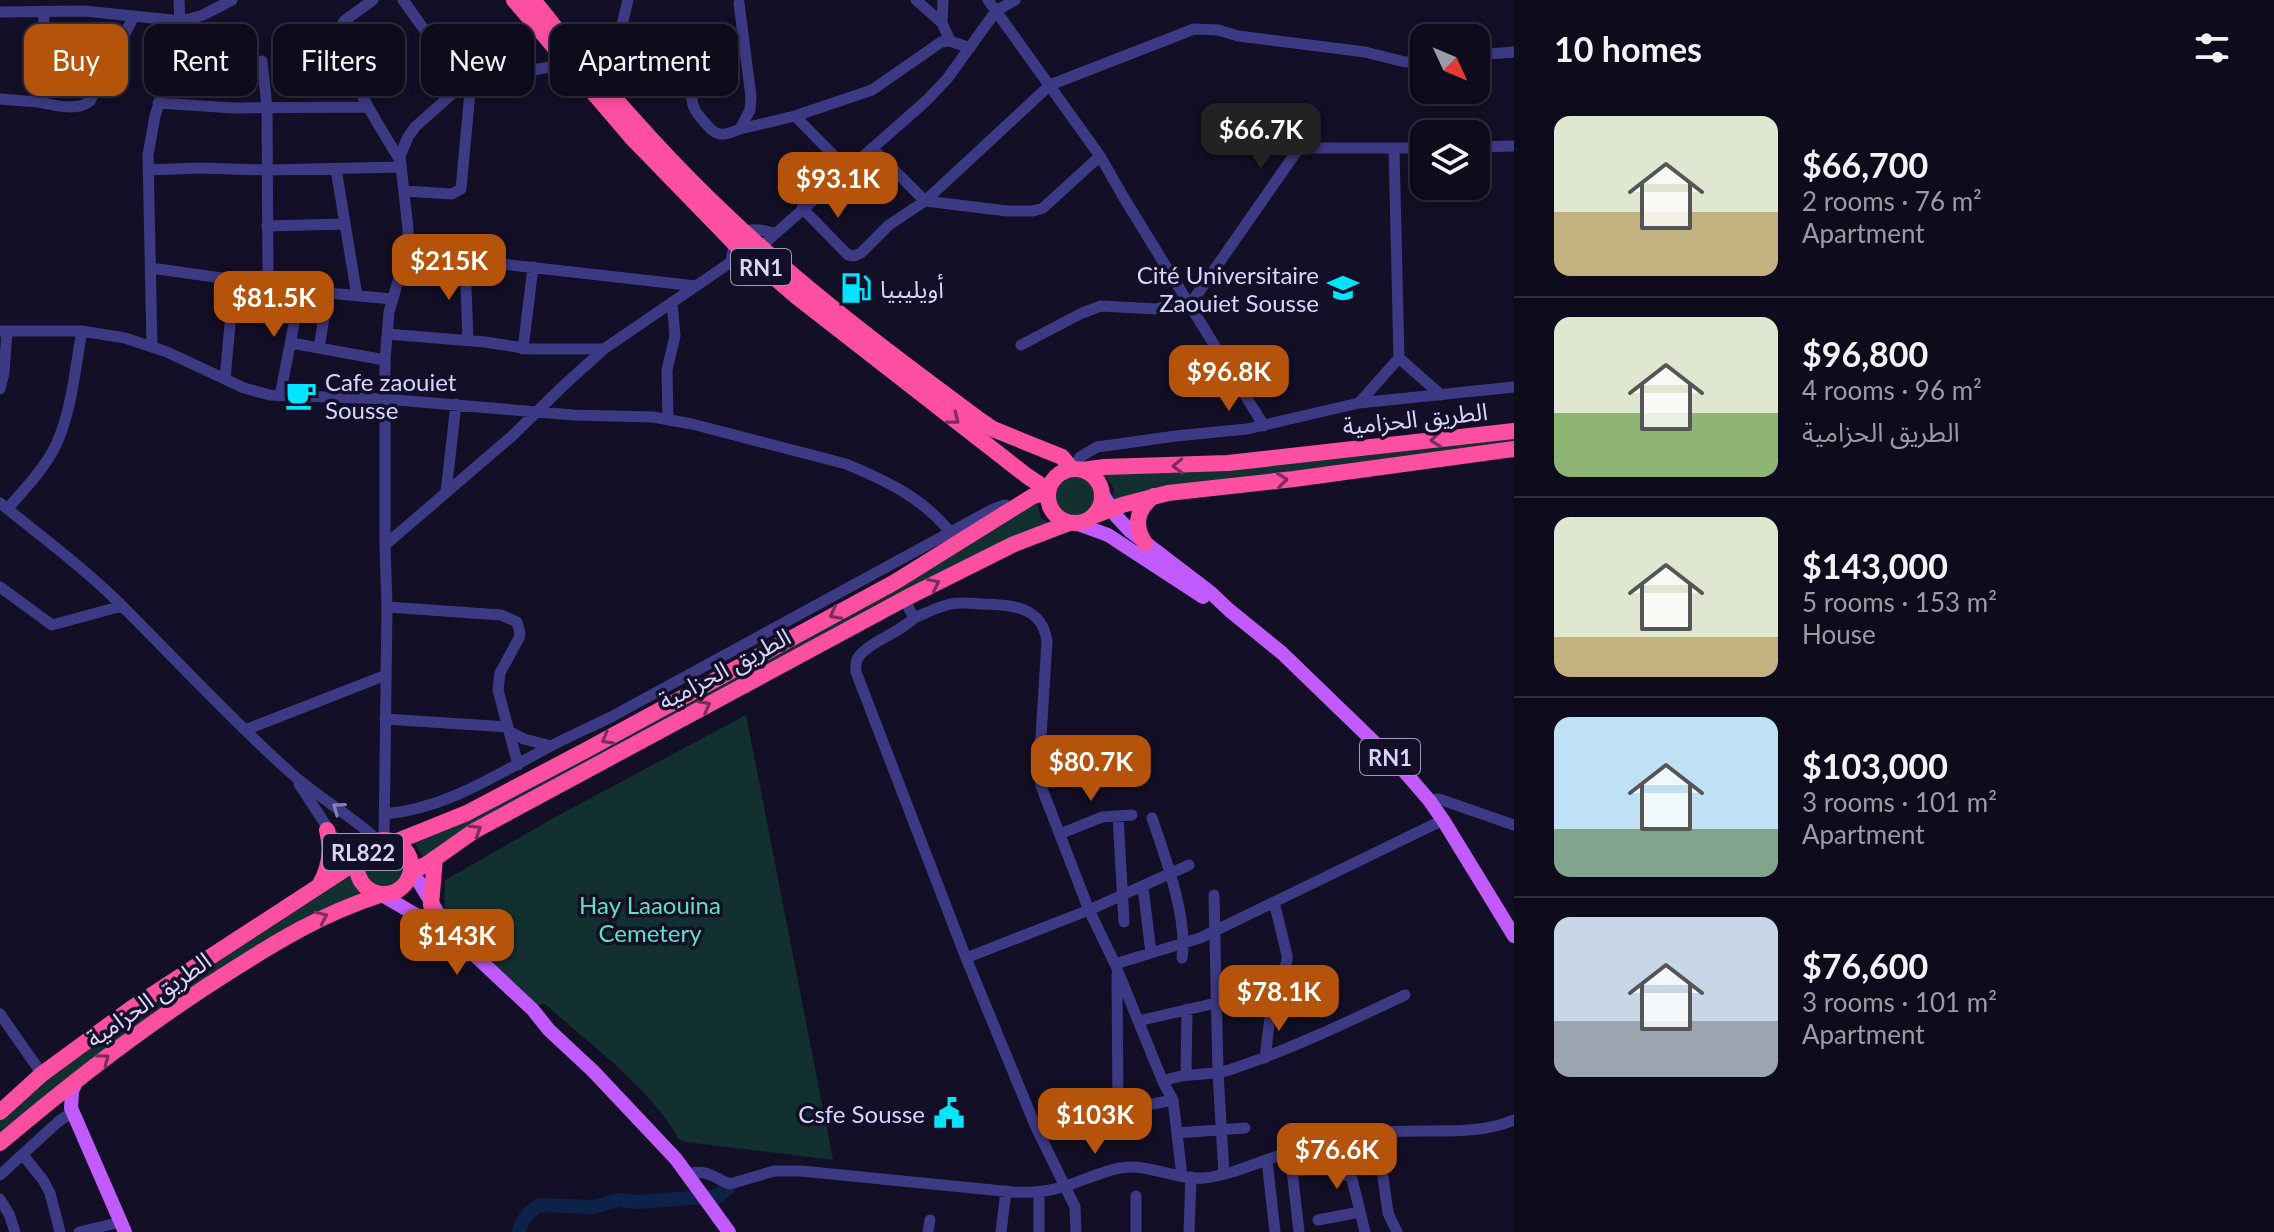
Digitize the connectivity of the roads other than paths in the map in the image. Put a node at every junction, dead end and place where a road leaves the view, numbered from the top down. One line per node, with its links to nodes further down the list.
1 (179, 0): 17 (street)
2 (232, 0): 17 (street)
3 (373, 0): 38 (street)
4 (403, 0): 19 (street)
5 (514, 0): 22 (highway, RN1)
6 (533, 0): 21 (highway, RN1)
7 (628, 0): 20 (street)
8 (916, 0): 18 (street)
9 (943, 0): 18 (street)
10 (988, 0): 13 (street)
11 (1015, 0): 13 (street)
12 (739, 3): 40 (street)
13 (997, 6): 24 (street); 29 (street)
14 (45, 11): 15 (street); 16 (street); 35 (street)
15 (0, 12)
16 (134, 16): 17 (street); 35 (street)
17 (182, 21): 36 (street)
18 (942, 23): 23 (street)
19 (422, 24)
20 (622, 24)
21 (550, 26)
22 (550, 37)
23 (950, 41): 24 (street); 39 (street)
24 (970, 48): 43 (street)
25 (1514, 52): 26 (street)
26 (1490, 54)
27 (262, 61): 37 (street)
28 (1410, 62): 29 (street)
29 (1050, 85): 46 (street); 53 (street)
30 (452, 96): 47 (street)
31 (466, 96): 52 (street)
32 (600, 96): 58 (highway, RN1)
33 (692, 96): 40 (street)
34 (0, 99): 35 (street)
35 (38, 102)
36 (158, 103): 37 (street); 50 (street)
37 (267, 107): 38 (street); 51 (street)
38 (368, 107): 47 (street)
39 (795, 116): 40 (street); 49 (street)
40 (740, 129)
41 (1514, 146): 42 (street)
42 (1490, 147)
43 (872, 148): 49 (street); 53 (street)
44 (1394, 148): 45 (street); 73 (street); 84 (street)
45 (1410, 148)
46 (1100, 156): 53 (street); 73 (street)
47 (400, 164): 48 (street); 52 (street)
48 (336, 169): 51 (street); 55 (street)
49 (847, 169): 54 (street)
50 (148, 170): 51 (street); 64 (street)
51 (267, 170): 56 (street)
52 (404, 191): 59 (street)
53 (925, 201): 54 (street)
54 (802, 208): 57 (street)
55 (345, 224): 56 (street); 70 (street)
56 (267, 226): 66 (street)
57 (774, 233): 58 (street); 60 (street)
58 (739, 237): 60 (highway, RN1); 62 (street)
59 (408, 247): 61 (street); 71 (street)
60 (754, 251): 62 (street); 99 (highway, RN1, one-way to 99); 100 (highway, RN1)
61 (465, 262): 63 (street); 77 (street)
62 (731, 262): 67 (street)
63 (533, 267): 67 (street); 82 (street)
64 (151, 268): 65 (street); 80 (street)
65 (234, 280): 66 (street); 86 (street)
66 (268, 283): 68 (street)
67 (696, 286): 72 (street)
68 (301, 288): 69 (street); 78 (street)
69 (328, 293): 70 (street); 81 (street)
70 (357, 296): 71 (street)
71 (392, 299): 76 (street)
72 (672, 302): 83 (street); 95 (street)
73 (1188, 303): 79 (street); 96 (street)
74 (3, 331): 75 (street); 88 (street)
75 (82, 331): 80 (street); 104 (street)
76 (387, 334): 77 (street); 85 (street)
77 (468, 340): 82 (street)
78 (291, 343): 81 (street); 90 (street)
79 (1021, 345)
80 (152, 346): 86 (street)
81 (319, 348): 85 (street)
82 (523, 349): 83 (street)
83 (604, 349): 94 (street)
84 (1399, 358): 89 (street); 92 (street)
85 (385, 360): 91 (street)
86 (225, 379): 90 (street)
87 (1514, 387): 89 (street)
88 (0, 389)
89 (1441, 395): 92 (street)
90 (280, 396): 91 (street)
91 (385, 399): 93 (street); 110 (street)
92 (1359, 403): 96 (street)
93 (456, 404): 94 (street); 102 (street)
94 (537, 411): 95 (street); 102 (street)
95 (668, 420): 108 (street)
96 (1264, 426): 100 (street)
97 (1514, 431): 100 (highway, الطريق الحزامية, one-way to 100)
98 (1514, 449): 103 (highway, الطريق الحزامية, one-way to 98)
99 (1019, 469): 101 (highway, RN1); 105 (highway)
100 (1077, 469): 101 (highway); 106 (highway, RN1)
101 (1048, 491): 105 (highway, الطريق الحزامية); 107 (highway, RN1)
102 (446, 492): 110 (street)
103 (1155, 496): 106 (highway, الطريق الحزامية); 109 (highway)
104 (4, 506): 113 (street, RL822)
105 (1017, 506): 108 (street); 133 (highway, الطريق الحزامية, one-way to 133)
106 (1103, 506): 107 (highway); 109 (main road, RN1)
107 (1074, 524): 112 (highway, الطريق الحزامية, one-way to 107); 115 (main road, RN1)
108 (950, 532): 121 (street)
109 (1145, 543): 115 (main road, RN1)
110 (385, 545): 114 (street)
111 (0, 587): 113 (street)
112 (904, 599): 116 (street); 134 (highway, الطريق الحزامية, one-way to 112)
113 (122, 606): 119 (street, RL822)
114 (387, 607): 117 (street); 120 (street)
115 (1229, 610): 124 (main road, RN1)
116 (914, 618): 132 (street); 152 (street)
117 (386, 675): 118 (street); 119 (street)
118 (385, 719): 120 (street); 125 (street)
119 (245, 730): 123 (street, RL822)
120 (509, 730): 121 (street); 122 (street)
121 (551, 746): 122 (street)
122 (518, 765): 125 (street)
123 (295, 777): 131 (street, RL822); 133 (street, RL822, one-way to 123)
124 (1429, 800): 129 (main road, RN1); 130 (street)
125 (384, 814): 133 (street)
126 (1132, 815): 127 (street)
127 (1118, 816): 132 (street); 143 (street)
128 (1152, 818): 138 (street)
129 (1443, 820): 144 (street); 149 (main road, RN1)
130 (1514, 825)
131 (327, 830): 136 (street, RL822); 140 (highway)
132 (1060, 834): 146 (street)
133 (386, 841): 136 (highway, الطريق الحزامية / RL822); 137 (highway, RL822)
134 (435, 858): 137 (highway, الطريق الحزامية); 145 (highway)
135 (1189, 865): 138 (street)
136 (356, 867): 140 (highway, الطريق الحزامية); 141 (highway, RL822)
137 (411, 873): 141 (highway, الطريق الحزامية / RL822); 145 (main road)
138 (1171, 874): 139 (street); 150 (street)
139 (1143, 887): 143 (street); 151 (street)
140 (318, 888): 164 (highway, الطريق الحزامية)
141 (381, 895): 161 (main road); 166 (highway, الطريق الحزامية, one-way to 141)
142 (1214, 895): 148 (street)
143 (1122, 896): 146 (street); 147 (street)
144 (1274, 902): 148 (street); 155 (street)
145 (431, 905): 161 (main road)
146 (1089, 910): 152 (street); 154 (street)
147 (1124, 922)
148 (1215, 931): 150 (street); 157 (street)
149 (1514, 936)
150 (1184, 943): 151 (street); 153 (street)
151 (1151, 953): 154 (street)
152 (966, 958): 174 (street)
153 (1182, 958)
154 (1116, 966): 160 (street); 171 (street)
155 (1275, 977): 157 (street); 162 (street)
156 (1405, 995): 162 (street)
157 (1216, 1003): 158 (street); 163 (street)
158 (1187, 1009): 160 (street); 165 (street)
159 (0, 1014): 164 (street)
160 (1138, 1021): 167 (street)
161 (549, 1030): 186 (main road)
162 (1265, 1058): 163 (street)
163 (1218, 1073): 165 (street); 176 (street)
164 (42, 1074): 172 (highway, الطريق الحزامية)
165 (1186, 1075): 167 (street)
166 (77, 1080): 169 (highway, الطريق الحزامية); 170 (main road)
167 (1163, 1082): 168 (street)
168 (1173, 1100): 171 (street); 177 (street)
169 (49, 1101): 170 (main road); 179 (highway, الطريق الحزامية)
170 (72, 1110): 181 (street); 195 (main road)
171 (1118, 1111): 174 (street)
172 (0, 1112)
173 (1514, 1120): 178 (street)
174 (1035, 1125): 188 (street)
175 (1245, 1128): 176 (street)
176 (1221, 1129): 177 (street); 184 (street)
177 (1177, 1133): 187 (street)
178 (1377, 1133): 180 (street); 208 (street)
179 (0, 1143)
180 (1290, 1152): 182 (street); 183 (street)
181 (23, 1155): 185 (street); 197 (street)
182 (1267, 1160): 184 (street); 205 (street)
183 (1292, 1171): 193 (street); 206 (street)
184 (1224, 1174): 187 (street)
185 (0, 1175)
186 (690, 1176): 189 (street); 199 (main road)
187 (1186, 1177): 188 (street); 204 (street)
188 (1065, 1187): 190 (street); 202 (street)
189 (1006, 1191): 190 (street); 200 (street)
190 (1039, 1192): 201 (street)
191 (1136, 1196): 203 (street)
192 (0, 1199): 196 (street)
193 (1360, 1212): 194 (street); 207 (street)
194 (1318, 1220)
195 (123, 1227): 198 (street)
196 (15, 1232)
197 (60, 1232)
198 (79, 1232)
199 (729, 1232)
200 (1001, 1232)
201 (1039, 1232)
202 (1076, 1232)
203 (1136, 1232)
204 (1189, 1232)
205 (1275, 1232)
206 (1299, 1232)
207 (1365, 1232)
208 (1397, 1232)

